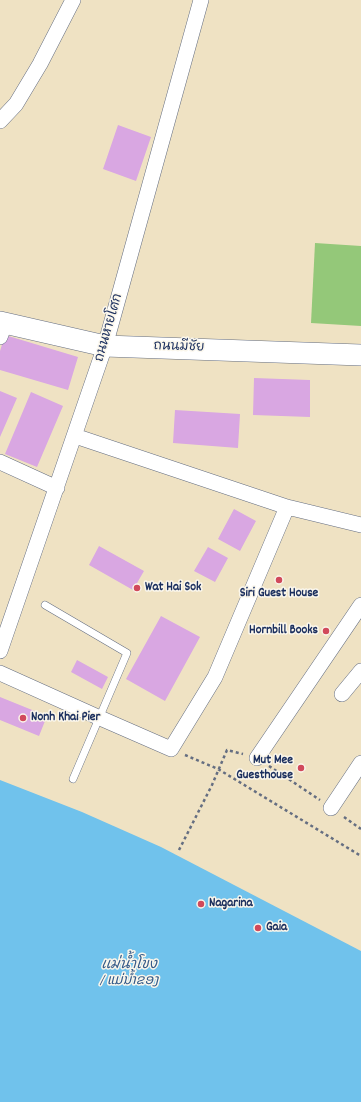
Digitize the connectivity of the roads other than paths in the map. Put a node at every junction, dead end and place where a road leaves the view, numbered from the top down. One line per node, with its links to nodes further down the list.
1 (73, 0): 3 (street)
2 (201, 0): 5 (street, ถนนหายโศก)
3 (0, 121)
4 (2, 328): 5 (street, ถนนมีชัย)
5 (106, 346): 6 (street, ถนนมีชัย); 7 (street, ถนนหายโศก)
6 (361, 355)
7 (75, 436): 9 (street, ถนนหายโศก); 10 (street)
8 (0, 462): 9 (street)
9 (57, 488): 14 (street, ถนนหายโศก)
10 (287, 508): 11 (street); 18 (street)
11 (361, 525)
12 (46, 605): 18 (lane)
13 (361, 605): 19 (street)
14 (0, 651)
15 (361, 671): 17 (street)
16 (0, 673): 18 (street)
17 (342, 694)
18 (100, 718): 21 (lane)
19 (257, 758)
20 (361, 763): 22 (street)
21 (73, 779)
22 (332, 808)

